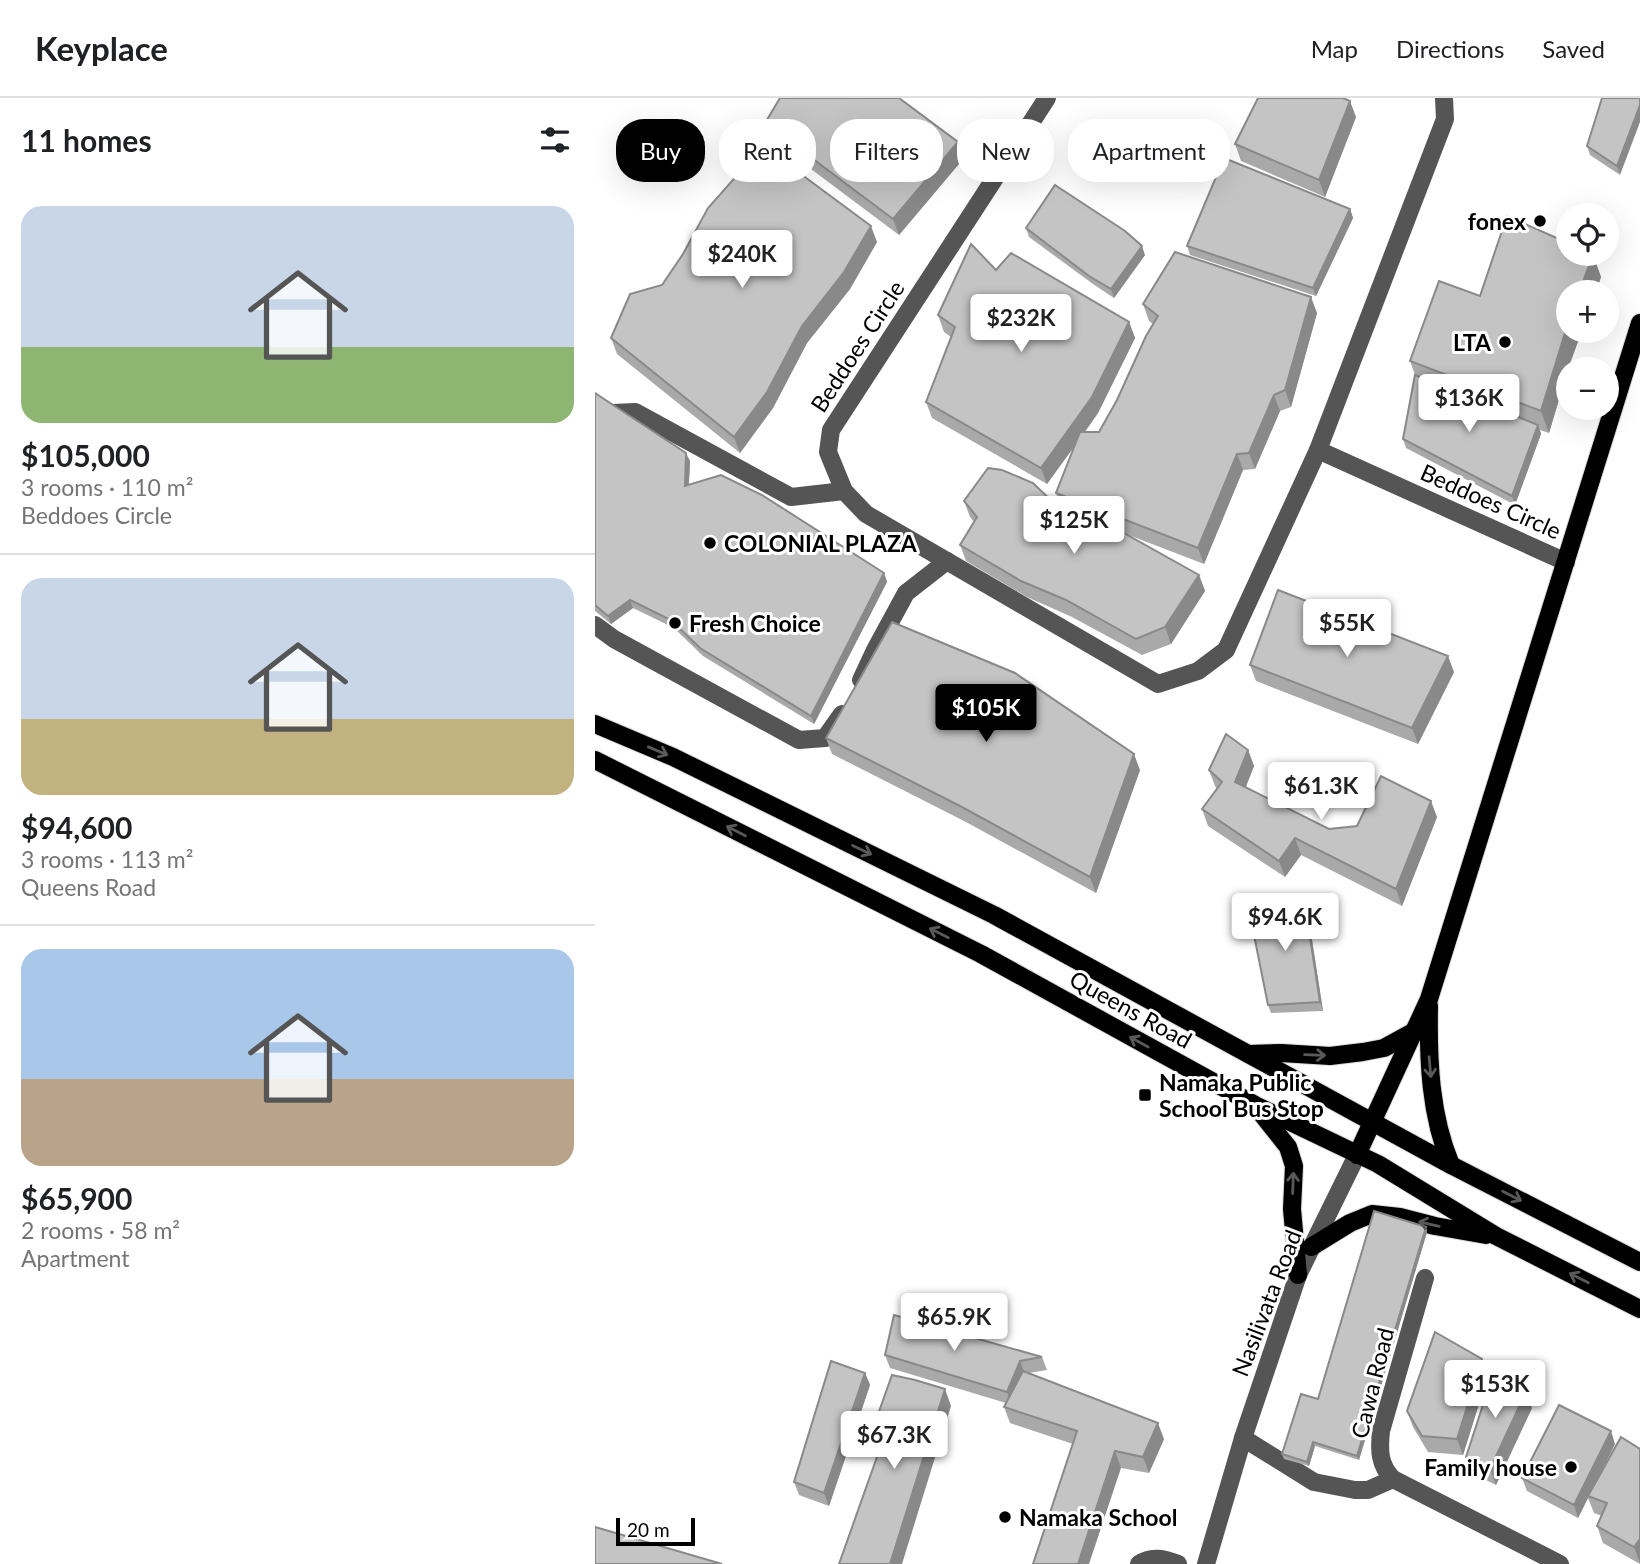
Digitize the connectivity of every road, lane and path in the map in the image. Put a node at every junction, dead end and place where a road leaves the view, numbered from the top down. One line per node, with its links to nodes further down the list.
1 (1047, 98): 6 (street, Beddoes Circle)
2 (1444, 98): 5 (street, Beddoes Circle)
3 (1640, 323): 8 (main road)
4 (595, 419): 6 (street)
5 (1318, 450): 7 (street, Beddoes Circle); 8 (street, Beddoes Circle)
6 (844, 491): 7 (street, Beddoes Circle)
7 (947, 561): 9 (street)
8 (1566, 562): 12 (main road)
9 (595, 625)
10 (595, 724): 14 (main road, Queens Road, one-way to 14)
11 (595, 760): 15 (main road, Queens Road, one-way to 11)
12 (1429, 999): 13 (main road, Nasilivata Road); 18 (main road, one-way to 18)
13 (1415, 1031): 14 (main road, one-way to 13); 16 (main road, Nasilivata Road)
14 (1247, 1054): 16 (main road, Queens Road)
15 (1255, 1105): 17 (main road, Queens Road); 22 (main road, one-way to 15)
16 (1373, 1123): 17 (main road, Nasilivata Road); 18 (main road, Queens Road)
17 (1357, 1155): 19 (main road, Queens Road); 20 (street, Nasilivata Road)
18 (1451, 1165): 21 (main road, Queens Road, one-way to 21)
19 (1496, 1236): 20 (main road, one-way to 20); 24 (main road, Queens Road, one-way to 19)
20 (1311, 1247): 22 (street, Nasilivata Road)
21 (1640, 1262)
22 (1298, 1275): 25 (street, Nasilivata Road)
23 (1425, 1278): 26 (street, Cawa Road)
24 (1640, 1309)
25 (1243, 1438): 26 (street); 29 (street, Nasilivata Road)
26 (1393, 1479): 30 (street)
27 (1139, 1564): 28 (street)
28 (1178, 1564)
29 (1206, 1564)
30 (1560, 1564)

